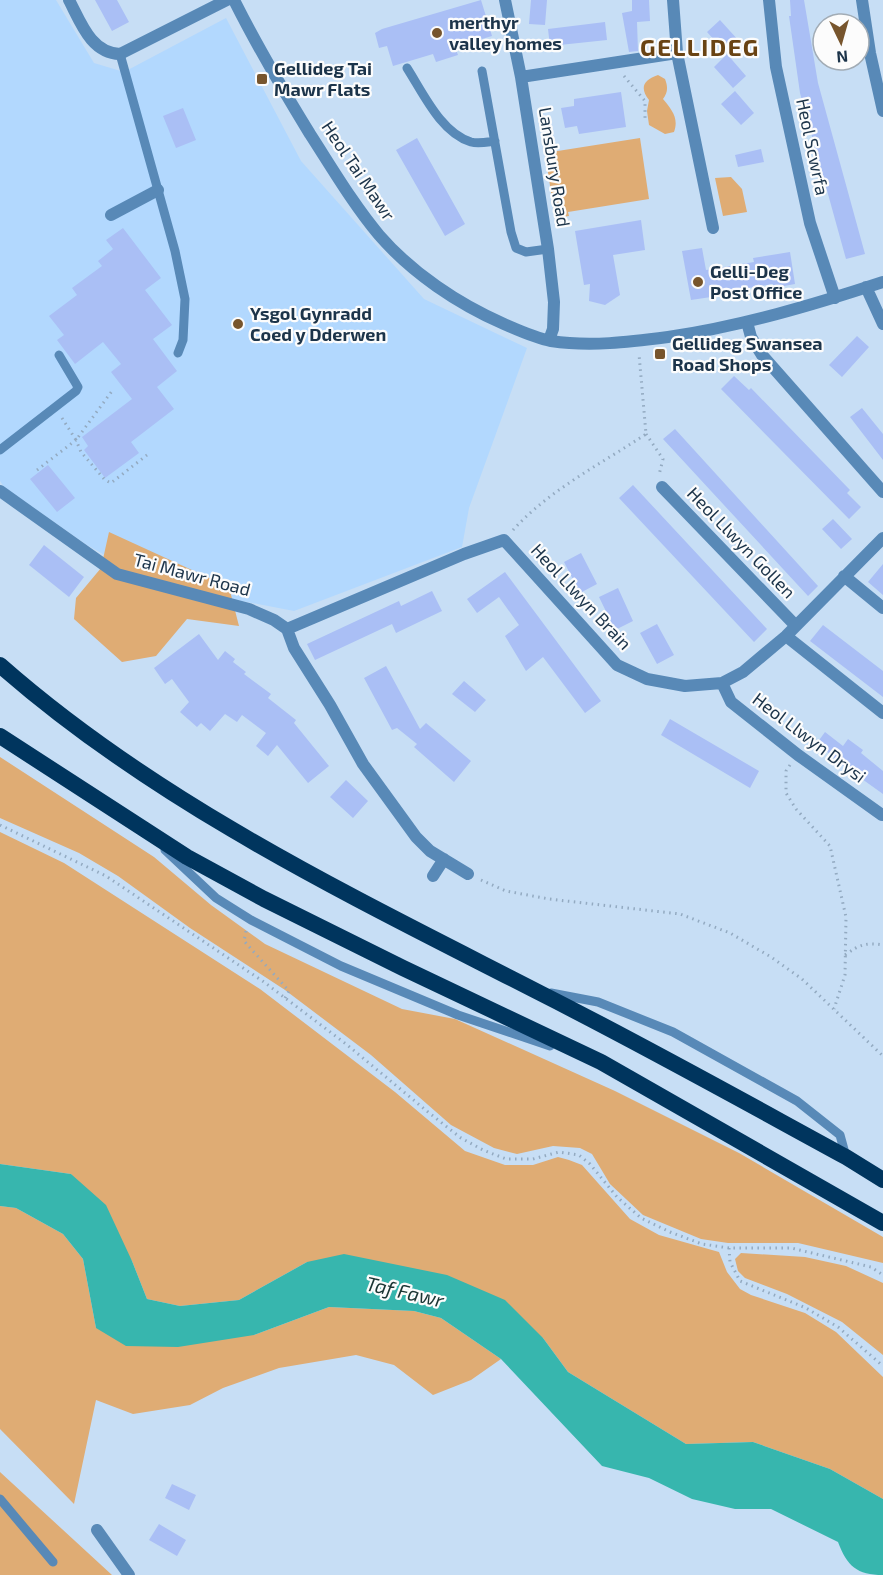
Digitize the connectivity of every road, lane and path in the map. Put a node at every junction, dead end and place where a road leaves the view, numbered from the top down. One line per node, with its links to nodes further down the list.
1 (69, 0): 9 (street)
2 (227, 0): 9 (street)
3 (234, 0): 26 (street, Heol Tai Mawr)
4 (505, 0): 13 (street, Lansbury Road)
5 (673, 0): 8 (street)
6 (769, 0): 23 (street, Heol Scwrfa)
7 (862, 0): 14 (street)
8 (677, 53): 10 (street); 19 (street)
9 (120, 54): 17 (lane)
10 (612, 63): 13 (street); 15 (path)
11 (407, 69): 16 (lane)
12 (482, 71): 16 (lane)
13 (521, 76): 20 (street, Lansbury Road)
14 (883, 111)
15 (645, 119)
16 (495, 141): 20 (lane)
17 (158, 190): 18 (street); 28 (lane)
18 (111, 215)
19 (713, 228)
20 (548, 249): 26 (street, Lansbury Road)
21 (883, 282): 22 (street, Heol Tai Mawr)
22 (866, 287): 23 (street, Heol Tai Mawr); 25 (street)
23 (835, 298): 24 (street, Heol Tai Mawr)
24 (747, 322): 27 (street, Heol Tai Mawr); 39 (street)
25 (883, 324)
26 (549, 340): 27 (street, Heol Tai Mawr)
27 (637, 341): 32 (path)
28 (178, 353)
29 (59, 355): 31 (lane)
30 (112, 392): 33 (path)
31 (54, 407): 33 (path); 34 (lane)
32 (646, 434): 37 (path); 41 (path)
33 (76, 440): 35 (path); 36 (path)
34 (0, 450)
35 (147, 455)
36 (38, 470)
37 (662, 487): 44 (street, Heol Llwyn Gollen)
38 (0, 491): 45 (street, Tai Mawr Road)
39 (883, 492)
40 (883, 538): 42 (street, Heol Llwyn Brain)
41 (504, 540): 45 (street, Heol Llwyn Brain); 48 (street, Heol Llwyn Brain)
42 (844, 576): 43 (street); 44 (street, Heol Llwyn Brain)
43 (883, 608)
44 (795, 624): 46 (street, Heol Llwyn Brain)
45 (287, 629): 55 (street)
46 (786, 636): 48 (street, Heol Llwyn Brain); 49 (street)
47 (0, 665): 61 (highway)
48 (722, 683): 51 (street, Heol Llwyn Drysi)
49 (883, 712)
50 (0, 736): 54 (highway)
51 (798, 755): 52 (street, Heol Llwyn Drysi); 60 (path)
52 (882, 815)
53 (0, 825): 62 (path)
54 (144, 831): 58 (lane); 65 (highway)
55 (444, 859): 56 (street); 57 (street)
56 (468, 874): 63 (path)
57 (433, 876)
58 (251, 920): 62 (path); 65 (lane)
59 (883, 945): 60 (path)
60 (845, 955): 63 (path)
61 (534, 990): 66 (highway); 66 (lane)
62 (285, 998): 69 (path)
63 (834, 1009): 64 (path)
64 (883, 1056)
65 (601, 1062): 68 (highway)
66 (846, 1157): 67 (highway)
67 (883, 1180)
68 (883, 1223)
69 (729, 1248): 70 (path); 71 (path)
70 (883, 1275)
71 (883, 1366)
72 (0, 1499): 74 (lane)
73 (97, 1530): 75 (street)
74 (53, 1562)
75 (129, 1575)

